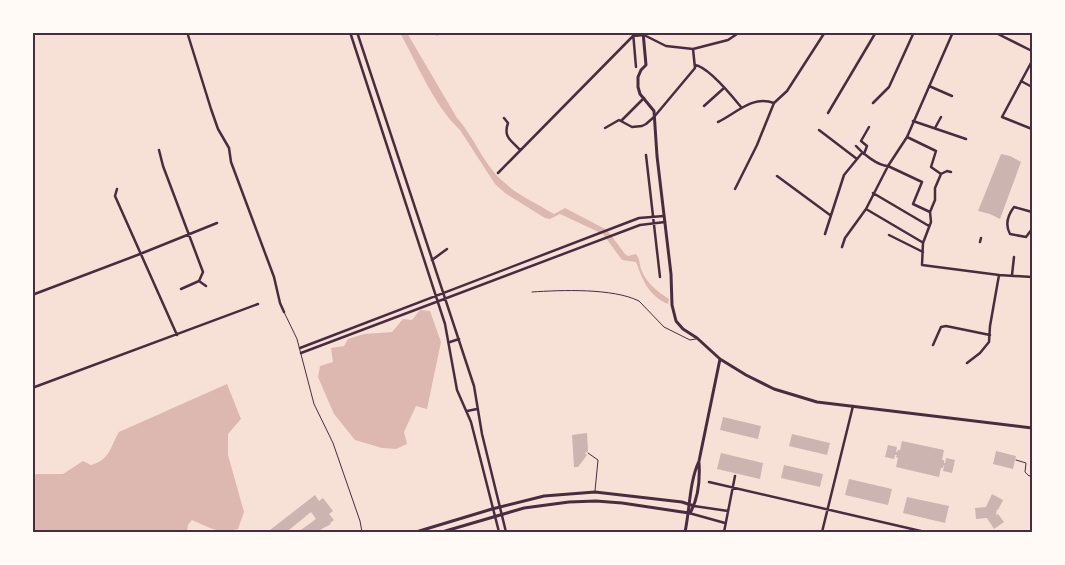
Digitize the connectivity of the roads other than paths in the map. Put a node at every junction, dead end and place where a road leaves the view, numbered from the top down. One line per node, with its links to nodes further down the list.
1 (350, 32): 29 (street)
2 (357, 32): 28 (street)
3 (740, 32): 12 (street)
4 (825, 32): 23 (street)
5 (876, 32): 27 (street)
6 (914, 32): 24 (street)
7 (953, 32): 18 (street)
8 (994, 32): 13 (street)
9 (633, 34): 10 (street); 16 (street); 45 (street)
10 (644, 34): 12 (street); 22 (street)
11 (188, 35): 94 (street)
12 (693, 49): 15 (street)
13 (1032, 51)
14 (1032, 61): 17 (street)
15 (694, 65): 20 (street); 30 (street)
16 (636, 67)
17 (1021, 81): 19 (street); 39 (street)
18 (929, 86): 21 (street); 34 (street)
19 (1032, 87)
20 (724, 88): 25 (street); 26 (street)
21 (952, 96)
22 (644, 98): 30 (street); 33 (street)
23 (774, 102): 26 (street); 55 (street)
24 (873, 103)
25 (704, 106)
26 (742, 106): 35 (street)
27 (828, 113)
28 (383, 114): 29 (street); 79 (street)
29 (377, 116): 89 (street)
30 (654, 117): 33 (street); 61 (street)
31 (941, 117): 38 (street)
32 (504, 118): 45 (street)
33 (622, 120): 37 (street)
34 (913, 121): 38 (street); 41 (street)
35 (718, 122)
36 (869, 127): 46 (street)
37 (605, 128)
38 (935, 128): 42 (street)
39 (1032, 129)
40 (819, 130): 48 (street)
41 (907, 137): 49 (street); 52 (street)
42 (966, 138)
43 (856, 146): 46 (street)
44 (159, 150): 70 (street)
45 (520, 150): 51 (street)
46 (863, 153): 48 (street); 49 (street)
47 (646, 155): 62 (street)
48 (857, 158): 60 (street)
49 (888, 166): 56 (street); 58 (street)
50 (951, 172): 52 (street)
51 (498, 173)
52 (940, 174): 58 (street)
53 (777, 176): 60 (street)
54 (117, 189): 77 (street)
55 (735, 189)
56 (873, 193): 57 (street); 67 (street)
57 (866, 209): 73 (street); 74 (street)
58 (930, 212): 67 (street)
59 (1032, 212): 69 (street)
60 (830, 215): 71 (street)
61 (664, 216): 62 (street); 65 (street)
62 (654, 217): 63 (street); 66 (street)
63 (633, 221): 68 (street); 87 (street)
64 (217, 222): 70 (street)
65 (665, 222): 66 (street); 97 (street)
66 (654, 223): 68 (street); 82 (street)
67 (929, 226): 73 (street)
68 (635, 227): 91 (street)
69 (1032, 229)
70 (190, 233): 77 (street); 84 (street)
71 (825, 234)
72 (889, 235): 76 (street)
73 (923, 243): 76 (street)
74 (842, 247)
75 (447, 249): 79 (street)
76 (923, 252): 80 (street)
77 (140, 254): 90 (street); 95 (street)
78 (1014, 257): 81 (street)
79 (432, 261): 87 (street)
80 (999, 275): 81 (street); 96 (street)
81 (1012, 276): 83 (street)
82 (660, 277)
83 (1032, 277)
84 (199, 281): 85 (street); 86 (street)
85 (206, 286)
86 (181, 289)
87 (443, 292): 89 (street); 91 (street)
88 (532, 292): 97 (lane)
89 (436, 294): 92 (street); 101 (street)
90 (32, 295)
91 (445, 300): 92 (street); 98 (street)
92 (439, 302): 99 (street); 102 (street)
93 (258, 304): 95 (street)
94 (284, 312): 101 (lane)
95 (177, 335): 105 (street)
96 (990, 335): 100 (street); 104 (street)
97 (697, 338): 103 (street)
98 (459, 339): 99 (street); 107 (street)
99 (450, 342): 108 (street)
100 (933, 345)
101 (300, 348): 102 (lane)
102 (301, 353): 130 (lane)
103 (720, 359): 106 (street); 112 (street)
104 (967, 363)
105 (32, 388)
106 (853, 406): 109 (street); 124 (street)
107 (477, 409): 108 (street); 121 (street)
108 (467, 411): 123 (street)
109 (1032, 428)
110 (588, 453): 117 (lane)
111 (1016, 460): 113 (lane)
112 (699, 461): 119 (street); 120 (street)
113 (1032, 475)
114 (735, 476): 116 (street)
115 (709, 482): 116 (street)
116 (733, 488): 124 (street); 125 (street)
117 (595, 492): 118 (street); 119 (street)
118 (522, 500): 121 (street); 122 (street)
119 (689, 506): 120 (street); 126 (street)
120 (694, 506): 125 (street); 126 (street)
121 (499, 507): 123 (street); 127 (street)
122 (524, 508): 126 (street); 127 (street)
123 (492, 509): 128 (street); 131 (street)
124 (828, 509): 137 (street); 138 (street)
125 (728, 511): 129 (street)
126 (689, 513): 129 (street); 135 (street)
127 (501, 516): 128 (street); 134 (street)
128 (494, 517): 132 (street); 133 (street)
129 (725, 523): 136 (street)
130 (362, 532)
131 (416, 532)
132 (442, 532)
133 (499, 532)
134 (506, 532)
135 (685, 532)
136 (724, 532)
137 (822, 532)
138 (924, 532)

